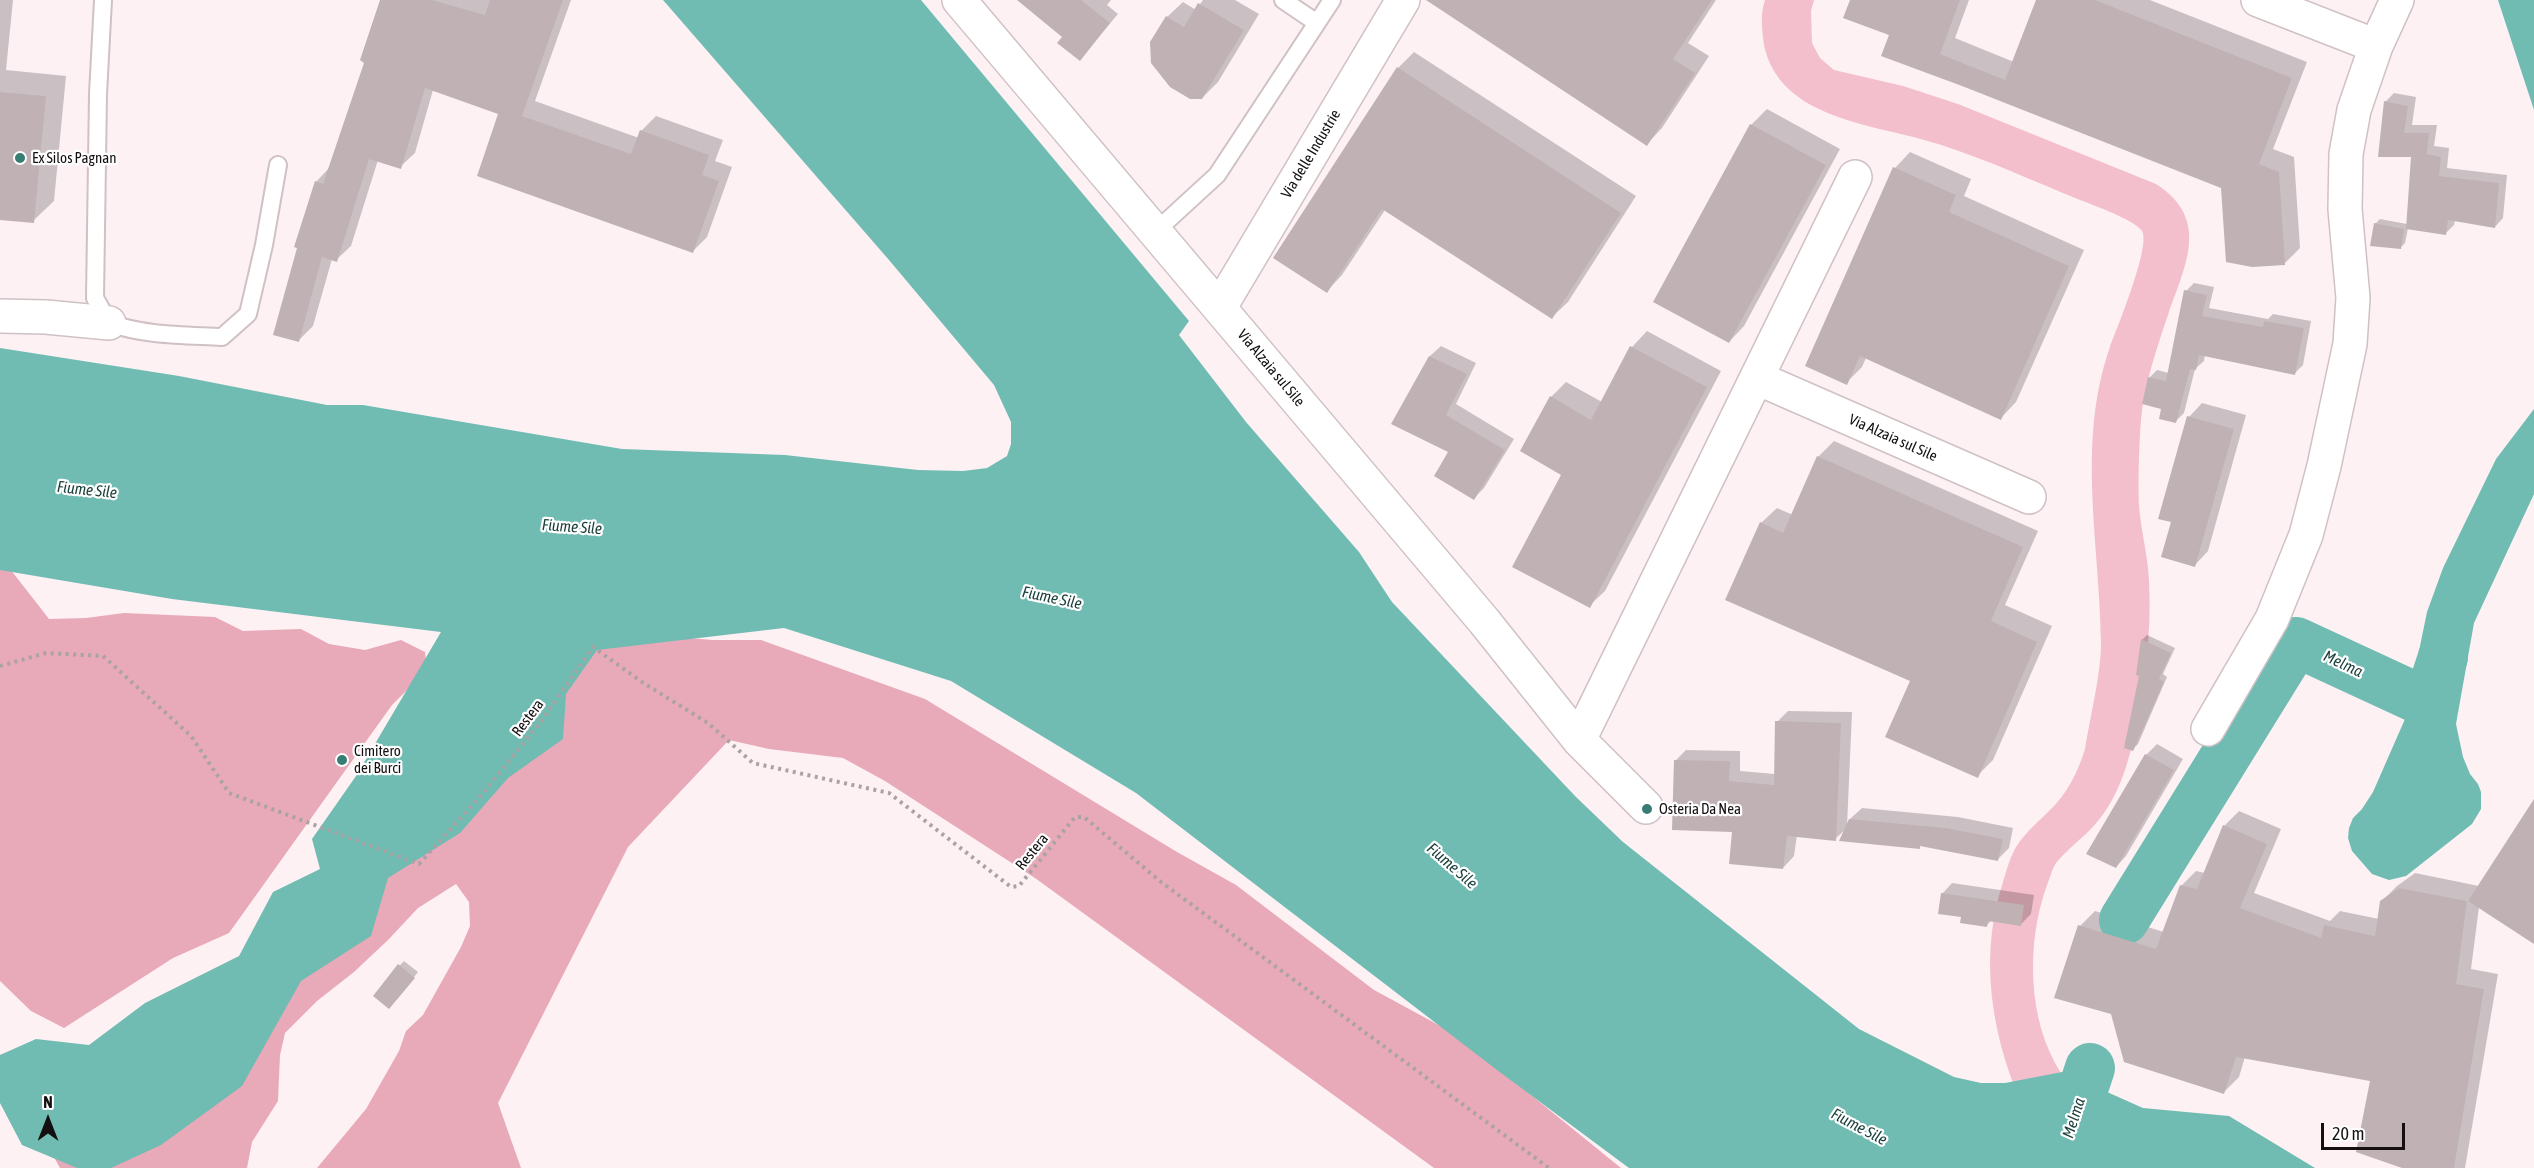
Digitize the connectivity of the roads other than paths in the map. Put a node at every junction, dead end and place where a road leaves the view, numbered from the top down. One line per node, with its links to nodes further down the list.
1 (103, 0): 15 (lane)
2 (959, 0): 12 (street, Via Alzaia sul Sile)
3 (1283, 0): 8 (lane)
4 (1332, 0): 8 (lane)
5 (1403, 0): 13 (street, Via delle Industrie)
6 (2258, 0): 9 (street)
7 (2397, 0): 9 (street)
8 (1317, 23): 12 (lane)
9 (2376, 46): 18 (street)
10 (278, 165): 15 (lane)
11 (1855, 177): 16 (street)
12 (1156, 231): 13 (street, Via Alzaia sul Sile)
13 (1220, 307): 19 (street, Via Alzaia sul Sile)
14 (0, 316): 15 (street)
15 (109, 323)
16 (1757, 378): 17 (street, Via Alzaia sul Sile); 19 (street)
17 (2029, 497)
18 (2208, 729)
19 (1579, 741): 20 (street, Via Alzaia sul Sile)
20 (1646, 807)

